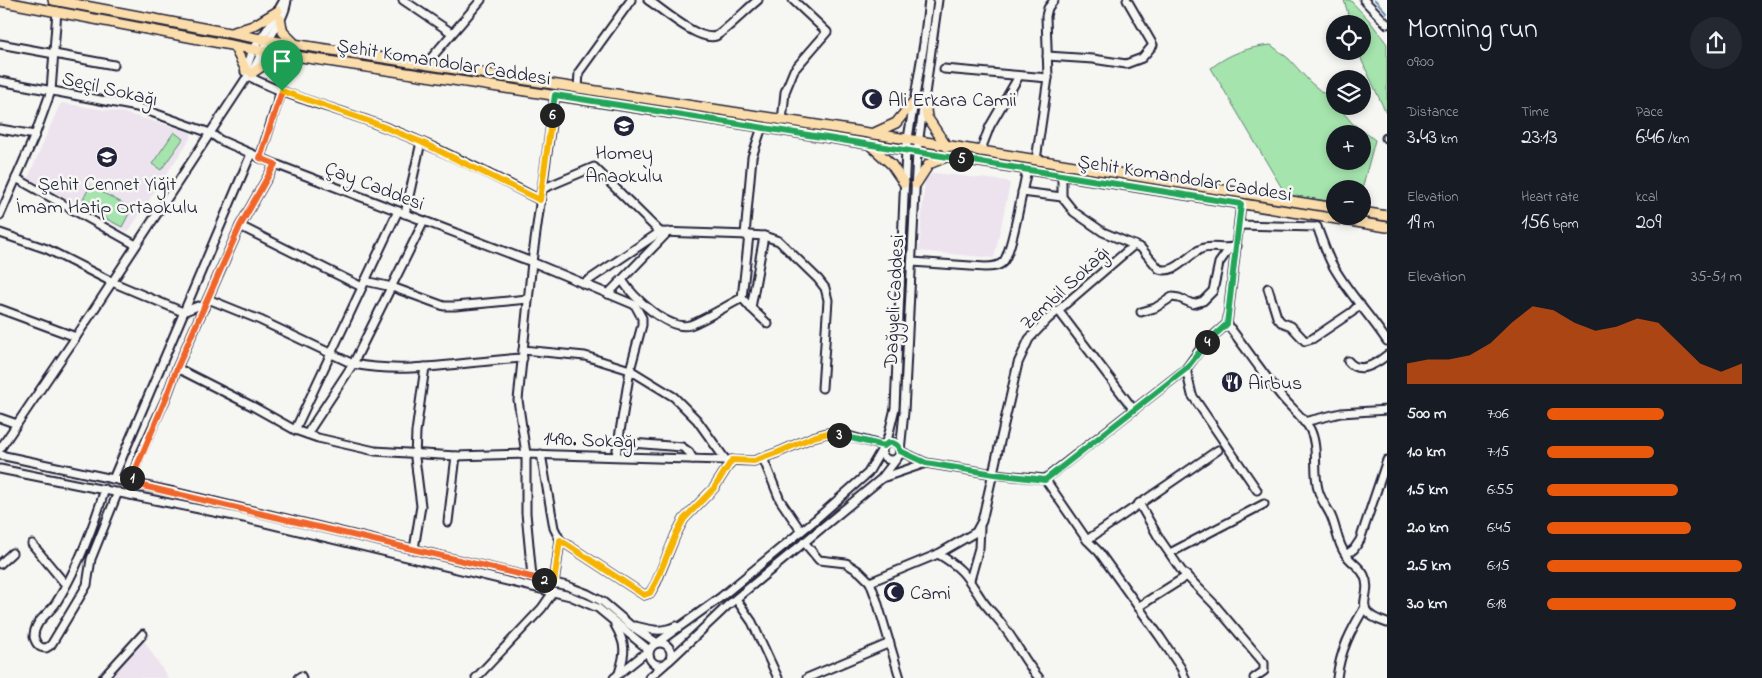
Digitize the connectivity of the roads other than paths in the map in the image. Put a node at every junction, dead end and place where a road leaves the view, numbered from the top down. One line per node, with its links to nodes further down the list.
1 (53, 0): 18 (main road, Şehit Komandolar Caddesi)
2 (285, 0): 16 (street)
3 (403, 0): 19 (street)
4 (480, 0): 19 (street)
5 (630, 0): 35 (street)
6 (648, 0): 7 (street)
7 (758, 0)
8 (793, 0): 41 (street)
9 (929, 0): 39 (street, Dağyeli Caddesi)
10 (938, 0): 40 (street, Dağyeli Caddesi)
11 (1054, 0): 27 (street)
12 (1127, 0): 27 (street)
13 (1364, 0): 17 (street)
14 (0, 1): 15 (main road, Şehit Komandolar Caddesi)
15 (56, 12): 23 (main road, Şehit Komandolar Caddesi); 25 (street)
16 (279, 15): 18 (main road); 20 (street); 22 (main road)
17 (1387, 24)
18 (228, 33): 20 (main road, Şehit Komandolar Caddesi)
19 (452, 33): 29 (street)
20 (265, 40): 22 (main road, Şehit Komandolar Caddesi); 24 (street)
21 (0, 44): 25 (street)
22 (295, 44): 29 (main road, Şehit Komandolar Caddesi)
23 (234, 46): 24 (main road, Şehit Komandolar Caddesi); 31 (main road)
24 (257, 51): 26 (main road, Şehit Komandolar Caddesi); 31 (street)
25 (55, 54): 28 (street); 36 (street)
26 (283, 54): 31 (main road); 38 (main road, Şehit Komandolar Caddesi)
27 (1047, 56): 33 (street)
28 (114, 64)
29 (426, 64): 35 (main road, Şehit Komandolar Caddesi)
30 (944, 69): 32 (street)
31 (248, 75): 37 (street); 44 (street)
32 (1019, 76): 33 (street); 54 (street)
33 (1048, 78): 58 (street)
34 (0, 81): 36 (street, Seçil Sokağı)
35 (578, 89): 41 (main road, Şehit Komandolar Caddesi)
36 (51, 91): 44 (street, Seçil Sokağı); 45 (street)
37 (282, 91): 48 (street); 57 (street)
38 (555, 95): 42 (main road, Şehit Komandolar Caddesi); 65 (street)
39 (914, 102): 46 (main road); 47 (street, Dağyeli Caddesi)
40 (925, 102): 49 (street, Dağyeli Caddesi); 51 (main road)
41 (782, 121): 46 (main road, Şehit Komandolar Caddesi)
42 (762, 127): 50 (main road, Şehit Komandolar Caddesi); 84 (street)
43 (0, 129): 45 (street)
44 (210, 133): 55 (street, Çay Caddesi); 86 (street)
45 (35, 135): 62 (street)
46 (871, 135): 47 (main road, Şehit Komandolar Caddesi)
47 (907, 139): 49 (main road, Şehit Komandolar Caddesi); 52 (street, Dağyeli Caddesi)
48 (421, 142): 68 (street); 71 (street)
49 (919, 142): 51 (main road, Şehit Komandolar Caddesi); 53 (street, Dağyeli Caddesi)
50 (870, 145): 52 (main road, Şehit Komandolar Caddesi); 63 (main road)
51 (947, 146): 54 (main road, Şehit Komandolar Caddesi)
52 (906, 150): 53 (main road, Şehit Komandolar Caddesi); 63 (street, Dağyeli Caddesi)
53 (917, 152): 56 (main road, Şehit Komandolar Caddesi); 64 (street, Dağyeli Caddesi)
54 (980, 152): 58 (main road, Şehit Komandolar Caddesi)
55 (251, 154): 57 (street, Çay Caddesi); 106 (street)
56 (947, 157): 60 (main road, Şehit Komandolar Caddesi); 64 (main road)
57 (260, 158): 59 (street, Çay Caddesi)
58 (1036, 160): 70 (main road, Şehit Komandolar Caddesi)
59 (275, 164): 71 (street, Çay Caddesi); 78 (street)
60 (1027, 170): 61 (main road, Şehit Komandolar Caddesi); 66 (street)
61 (1062, 175): 67 (street); 69 (main road, Şehit Komandolar Caddesi)
62 (16, 178): 73 (street); 86 (street)
63 (904, 183): 130 (street, Dağyeli Caddesi)
64 (916, 184): 90 (street, Dağyeli Caddesi)
65 (542, 190): 68 (street); 81 (street)
66 (1022, 192): 67 (street); 90 (street)
67 (1062, 197): 87 (street)
68 (540, 200): 89 (street)
69 (1241, 204): 75 (main road, Şehit Komandolar Caddesi); 77 (street)
70 (1326, 207)
71 (402, 212): 76 (street, Çay Caddesi); 93 (street)
72 (1371, 213): 74 (main road)
73 (0, 215)
74 (1387, 216)
75 (1322, 217): 79 (street); 80 (main road, Şehit Komandolar Caddesi)
76 (424, 221): 89 (street, Çay Caddesi); 95 (street)
77 (1239, 225): 79 (street); 88 (street)
78 (240, 226): 93 (street); 99 (street)
79 (1317, 227): 101 (street)
80 (1387, 229)
81 (660, 232): 82 (street); 94 (street)
82 (668, 232): 84 (street); 91 (street)
83 (0, 233): 92 (street)
84 (747, 235): 85 (street); 98 (street)
85 (764, 236): 103 (street); 121 (street)
86 (136, 245): 92 (street)
87 (1134, 245): 88 (street, Zembil Sokağı); 105 (street, Zembil Sokağı)
88 (1233, 248): 107 (street); 109 (street)
89 (532, 262): 94 (street, Çay Caddesi); 100 (street)
90 (912, 262): 136 (street, Dağyeli Caddesi)
91 (622, 280): 97 (street); 98 (street)
92 (112, 282): 106 (street); 110 (street)
93 (363, 284): 95 (street); 112 (street)
94 (583, 284): 97 (street, Çay Caddesi)
95 (392, 287): 100 (street); 116 (street)
96 (1268, 288): 101 (street)
97 (608, 294): 120 (street, Çay Caddesi)
98 (742, 298): 103 (street)
99 (208, 299): 102 (street); 112 (street)
100 (528, 299): 113 (street)
101 (1360, 304): 111 (street)
102 (204, 308): 106 (street); 117 (street)
103 (751, 308): 108 (street)
104 (0, 309): 110 (street)
105 (1058, 310): 122 (street); 146 (street, Zembil Sokağı)
106 (183, 312): 147 (street)
107 (1141, 312)
108 (768, 324)
109 (1227, 324): 119 (street); 125 (street)
110 (76, 337): 126 (street)
111 (1387, 341)
112 (331, 353): 116 (street); 127 (street)
113 (523, 354): 118 (street); 120 (street); 134 (street)
114 (1387, 355): 115 (street)
115 (1348, 361)
116 (353, 364): 118 (street); 128 (street)
117 (177, 368): 127 (street, 1490. Sokağı); 150 (street)
118 (425, 368): 133 (street)
119 (1186, 369): 122 (street); 152 (street)
120 (630, 370): 129 (street, Çay Caddesi); 142 (street)
121 (822, 388)
122 (1134, 410): 149 (street)
123 (1387, 410): 125 (street)
124 (0, 418): 126 (street)
125 (1304, 422): 167 (street)
126 (17, 424): 131 (street)
127 (295, 430): 128 (street, 1490. Sokağı)
128 (307, 434): 133 (street, 1490. Sokağı)
129 (619, 442): 139 (street, Çay Caddesi); 141 (street)
130 (883, 448): 136 (street); 136 (street); 140 (street, 1490. Sokağı); 158 (street, Dağyeli Caddesi)
131 (0, 450)
132 (1218, 450): 154 (street)
133 (416, 453): 138 (street, 1490. Sokağı); 163 (street)
134 (526, 454): 135 (street, 1490. Sokağı); 138 (street, 1490. Sokağı); 170 (street)
135 (541, 454): 139 (street, 1490. Sokağı); 159 (street)
136 (899, 454): 144 (street); 148 (street)
137 (0, 455): 147 (street)
138 (456, 456): 156 (street)
139 (616, 456): 141 (street, 1490. Sokağı)
140 (763, 458): 142 (street, 1490. Sokağı); 158 (street)
141 (693, 459): 142 (street, 1490. Sokağı)
142 (728, 460): 159 (street)
143 (1387, 460): 167 (street)
144 (926, 463): 146 (street); 148 (street)
145 (0, 469): 151 (street)
146 (994, 474): 149 (street); 157 (street, Zembil Sokağı)
147 (113, 479): 150 (street)
148 (881, 479): 161 (street)
149 (1045, 480): 160 (street)
150 (130, 483): 163 (street)
151 (105, 490): 153 (street); 174 (street)
152 (1257, 490)
153 (118, 492): 174 (street); 175 (street)
154 (1139, 503): 160 (street); 164 (street)
155 (1264, 504): 164 (street)
156 (448, 522)
157 (980, 527): 166 (street); 171 (street, Zembil Sokağı)
158 (801, 531): 180 (street, Dağyeli Caddesi)
159 (560, 540): 173 (street)
160 (1087, 540): 177 (street)
161 (804, 542): 172 (street); 176 (street)
162 (32, 544): 174 (street)
163 (414, 549): 170 (street)
164 (1170, 553): 169 (street)
165 (12, 554): 168 (street)
166 (938, 554): 171 (street); 172 (street)
167 (1346, 555): 178 (street)
168 (0, 564)
169 (1188, 576): 177 (street); 199 (street)
170 (532, 578): 173 (street)
171 (970, 580): 197 (street)
172 (870, 582): 185 (street)
173 (554, 583): 182 (street)
174 (66, 585)
175 (553, 592): 179 (street); 192 (street)
176 (736, 599): 187 (street); 194 (street)
177 (1138, 607): 198 (street)
178 (1365, 607): 181 (street); 200 (street)
179 (612, 620): 186 (street); 188 (street)
180 (690, 620): 182 (street); 184 (street)
181 (1387, 623)
182 (630, 625): 184 (street)
183 (142, 634): 189 (street)
184 (657, 643): 186 (street); 187 (street)
185 (890, 643): 195 (street); 196 (street)
186 (649, 650): 187 (street); 188 (street)
187 (667, 663): 193 (street)
188 (617, 675)
189 (103, 678)
190 (298, 678): 191 (street)
191 (302, 678)
192 (476, 678)
193 (649, 678)
194 (778, 678)
195 (807, 678)
196 (900, 678)
197 (1039, 678)
198 (1185, 678)
199 (1254, 678)
200 (1338, 678)

